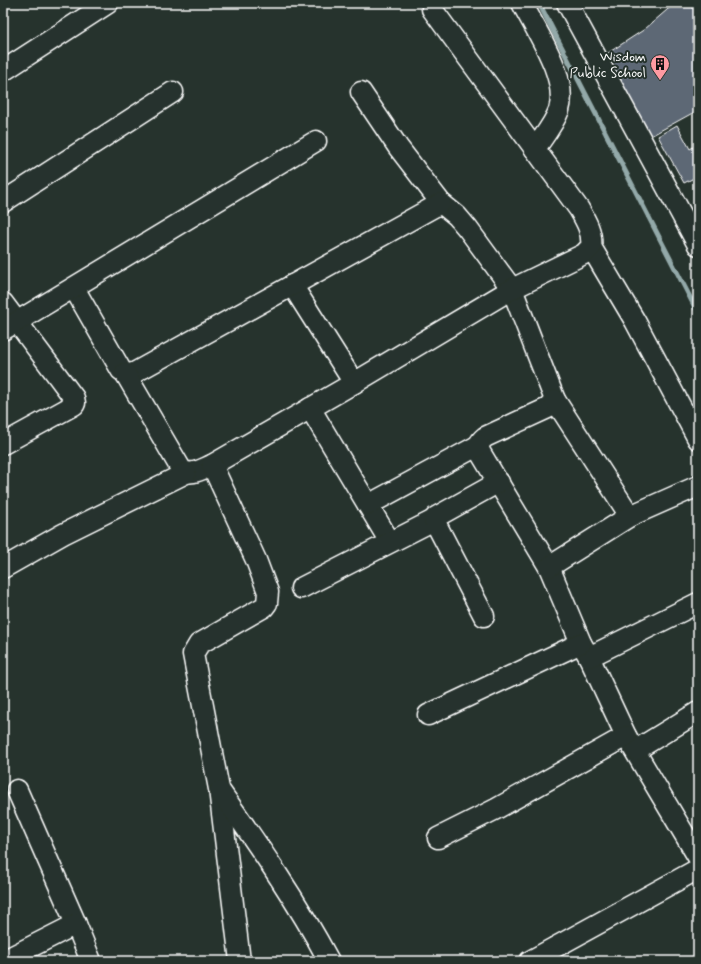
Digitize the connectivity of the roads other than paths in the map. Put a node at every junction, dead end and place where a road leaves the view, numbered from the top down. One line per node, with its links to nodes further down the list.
1 (108, 3): 5 (street)
2 (522, 3): 9 (street)
3 (571, 5): 12 (street)
4 (432, 9): 9 (street)
5 (3, 71)
6 (173, 92): 10 (street)
7 (361, 92): 11 (street)
8 (316, 141): 15 (street)
9 (535, 149): 13 (street)
10 (3, 202)
11 (442, 203): 14 (street); 16 (street)
12 (698, 245)
13 (591, 247): 16 (street); 23 (street)
14 (292, 286): 19 (street); 20 (street)
15 (74, 288): 18 (street); 19 (street)
16 (512, 289): 20 (street); 21 (street)
17 (3, 303): 18 (street)
18 (10, 326): 24 (street)
19 (125, 373): 27 (street)
20 (354, 383): 22 (street)
21 (555, 400): 25 (street); 31 (street)
22 (310, 408): 26 (street); 30 (street)
23 (698, 439)
24 (3, 444)
25 (479, 445): 28 (street); 30 (street)
26 (212, 465): 27 (street); 43 (street)
27 (186, 473): 35 (street)
28 (499, 482): 32 (street); 34 (street)
29 (698, 486): 31 (street)
30 (368, 505): 33 (street)
31 (630, 516): 34 (street)
32 (434, 520): 33 (street); 38 (street)
33 (390, 542): 36 (street)
34 (549, 567): 39 (street)
35 (3, 568)
36 (301, 588)
37 (698, 603): 39 (street)
38 (484, 616)
39 (585, 650): 41 (street); 42 (street)
40 (698, 712): 42 (street)
41 (428, 715)
42 (631, 743): 45 (street); 46 (street)
43 (219, 789): 51 (street); 52 (street)
44 (17, 790): 48 (street)
45 (438, 838)
46 (698, 857)
47 (698, 870): 53 (street)
48 (76, 924): 49 (street); 50 (street)
49 (3, 961)
50 (91, 961)
51 (240, 961)
52 (329, 961)
53 (530, 961)

